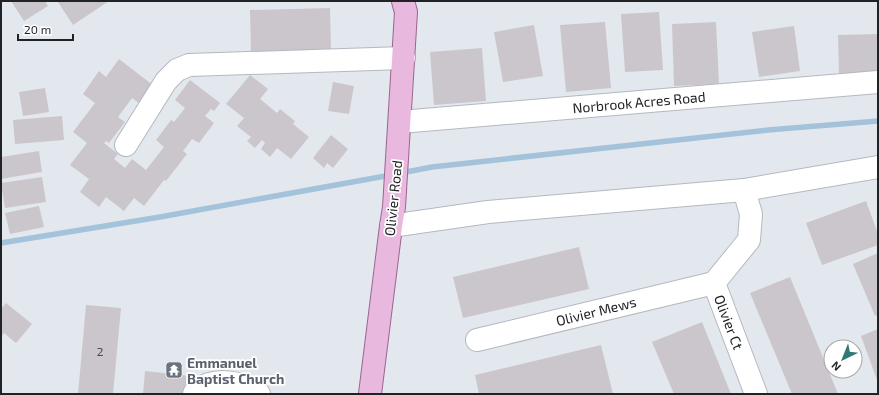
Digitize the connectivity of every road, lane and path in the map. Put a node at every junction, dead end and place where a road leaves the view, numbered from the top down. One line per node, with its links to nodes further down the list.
1 (403, 1): 2 (main road, Olivier Road)
2 (404, 58): 4 (main road, Olivier Road); 5 (street)
3 (878, 82): 4 (street, Norbrook Acres Road)
4 (400, 132): 8 (main road, Olivier Road)
5 (126, 145)
6 (878, 167): 7 (street)
7 (744, 190): 8 (street); 9 (street, Olivier Ct)
8 (393, 216): 13 (main road, Olivier Road)
9 (714, 282): 10 (street, Olivier Mews); 14 (street, Olivier Ct)
10 (477, 340)
11 (194, 394): 12 (street)
12 (259, 394)
13 (370, 394)
14 (756, 394)

